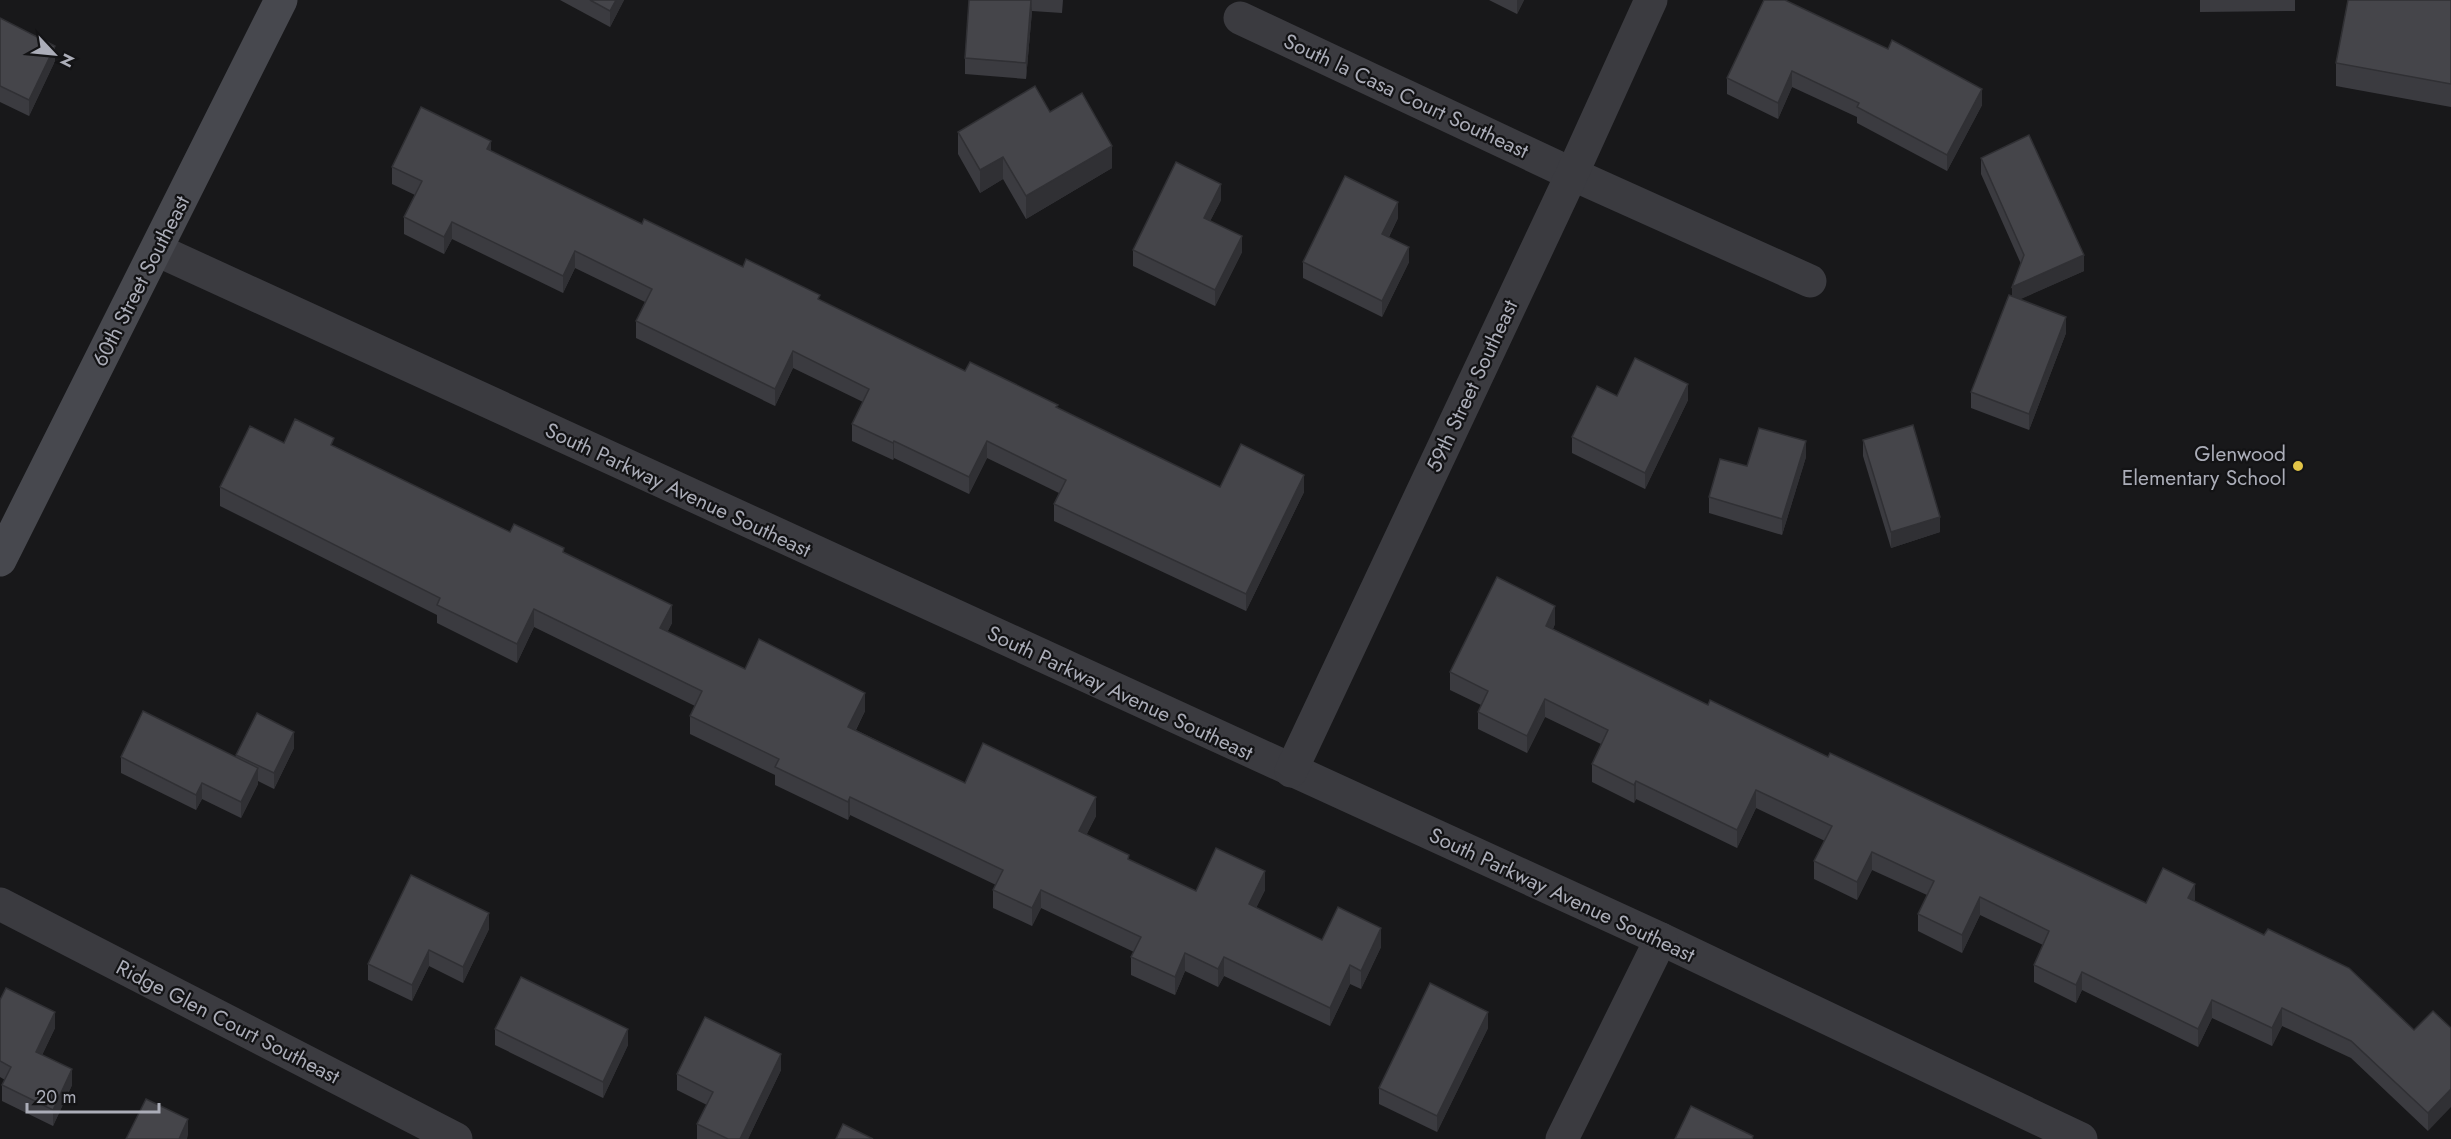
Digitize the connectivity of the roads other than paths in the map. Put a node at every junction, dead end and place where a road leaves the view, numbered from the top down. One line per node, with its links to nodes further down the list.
1 (281, 0): 5 (main road, 60th Street Southeast)
2 (1651, 0): 4 (street, 59th Street Southeast)
3 (1240, 18): 4 (street, South la Casa Court Southeast)
4 (1572, 174): 6 (street, South la Casa Court Southeast); 8 (street, 59th Street Southeast)
5 (157, 250): 7 (main road, 60th Street Southeast); 8 (street, South Parkway Avenue Southeast)
6 (1810, 281)
7 (0, 560)
8 (1291, 771): 10 (street, South Parkway Avenue Southeast)
9 (0, 904): 11 (street, Ridge Glen Court Southeast)
10 (1661, 939): 12 (street); 13 (street, South Parkway Avenue Southeast)
11 (456, 1139)
12 (1562, 1139)
13 (2081, 1139)

